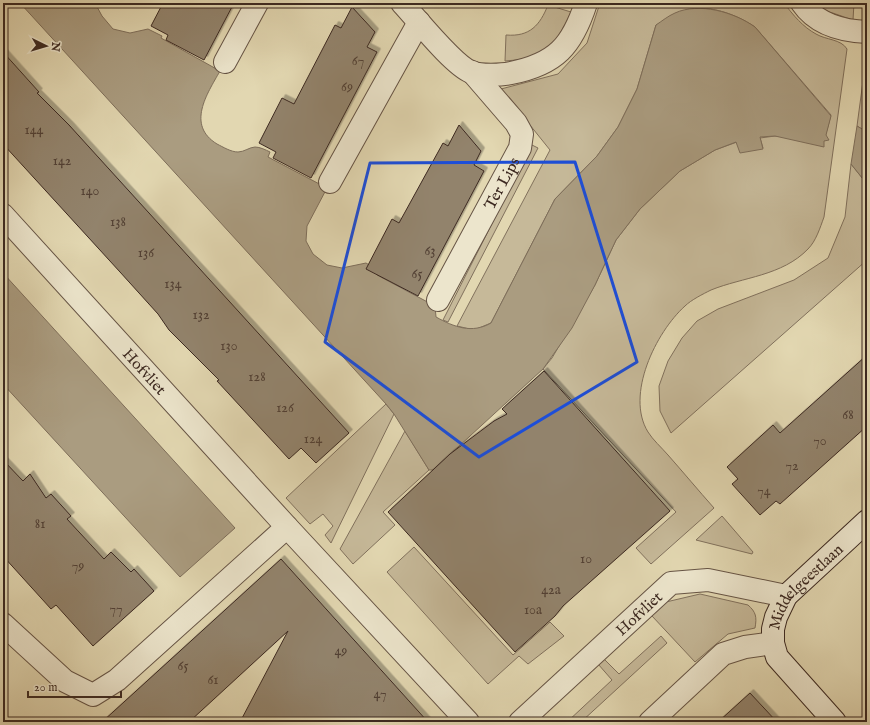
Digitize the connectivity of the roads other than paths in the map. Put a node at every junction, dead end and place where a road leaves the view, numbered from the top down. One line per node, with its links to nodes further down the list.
1 (257, 3): 7 (street)
2 (402, 3): 5 (street, Ter Lips)
3 (586, 3): 8 (street)
4 (802, 3): 6 (street)
5 (419, 22): 8 (street, Ter Lips); 9 (street)
6 (867, 32)
7 (225, 62)
8 (472, 72): 11 (street, Ter Lips)
9 (330, 182)
10 (3, 215): 13 (street, Hofvliet)
11 (438, 300)
12 (867, 521): 14 (street, Middelgeestlaan)
13 (287, 527): 15 (street); 17 (street, Hofvliet)
14 (786, 596): 16 (street, Middelgeestlaan); 18 (street, Hofvliet)
15 (3, 624)
16 (773, 643): 19 (street); 20 (street)
17 (468, 722)
18 (520, 722)
19 (650, 722)
20 (835, 722)

